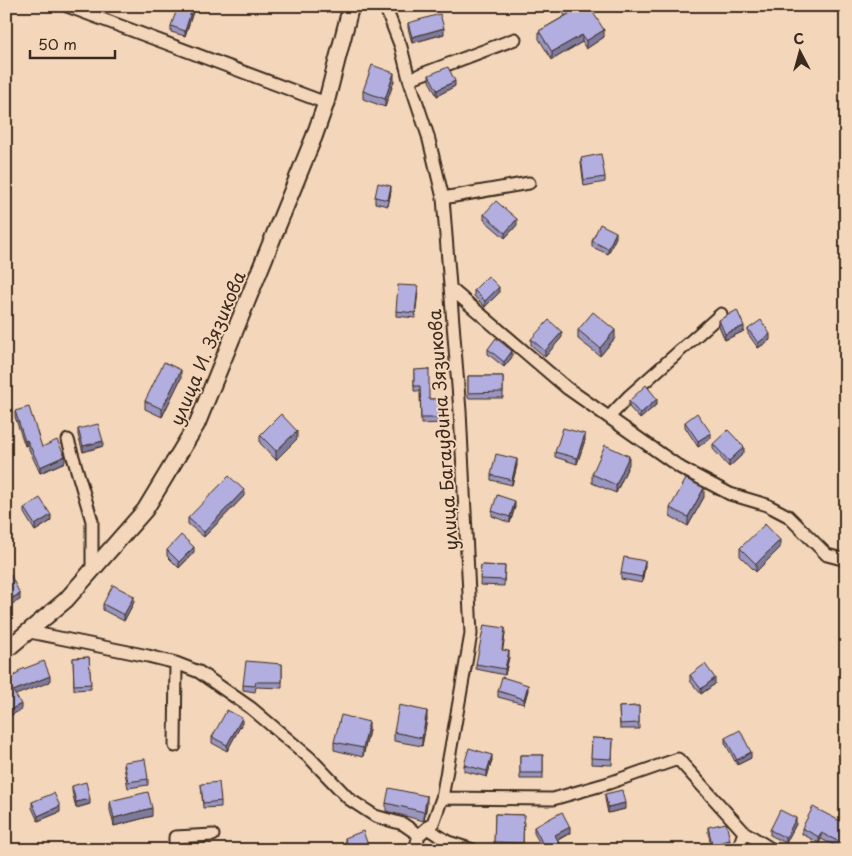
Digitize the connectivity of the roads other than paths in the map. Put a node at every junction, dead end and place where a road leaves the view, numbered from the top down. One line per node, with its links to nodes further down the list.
1 (67, 6): 6 (street)
2 (350, 6): 6 (main road, улица И. Зязикова)
3 (385, 6): 5 (street, улица Багаудина Зязикова)
4 (515, 38): 5 (street)
5 (408, 79): 8 (street, улица Багаудина Зязикова)
6 (326, 103): 14 (main road, улица И. Зязикова)
7 (528, 183): 8 (street)
8 (443, 198): 9 (street, улица Багаудина Зязикова)
9 (450, 288): 11 (street); 19 (street, улица Багаудина Зязикова)
10 (721, 314): 11 (street)
11 (609, 418): 13 (street)
12 (68, 440): 14 (street)
13 (846, 560)
14 (92, 570): 15 (main road, улица И. Зязикова)
15 (30, 632): 16 (main road, улица И. Зязикова); 17 (street)
16 (6, 650)
17 (176, 663): 18 (street); 20 (street)
18 (176, 746)
19 (442, 798): 20 (street, улица Багаудина Зязикова); 21 (street)
20 (424, 832): 23 (street, улица Багаудина Зязикова); 25 (street)
21 (744, 832): 26 (street); 27 (street)
22 (212, 835): 24 (street)
23 (415, 849)
24 (175, 850)
25 (473, 850)
26 (738, 850)
27 (774, 850)

